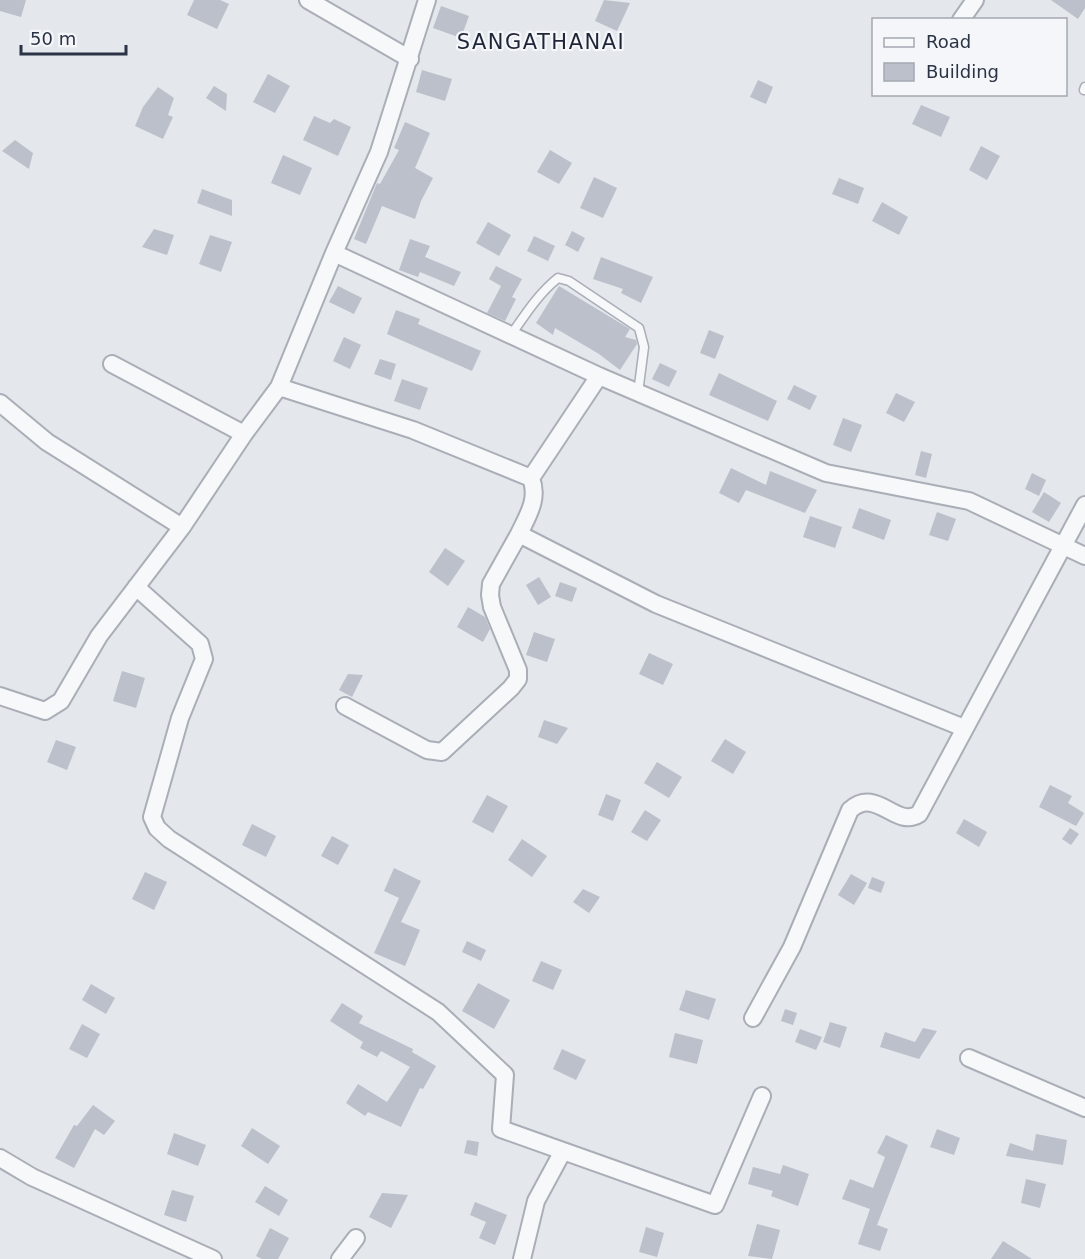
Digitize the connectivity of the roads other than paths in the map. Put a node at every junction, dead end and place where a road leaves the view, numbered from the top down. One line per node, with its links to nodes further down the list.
1 (308, 0): 5 (street)
2 (427, 0): 5 (street)
3 (975, 0): 4 (street)
4 (962, 18)
5 (410, 59): 6 (street)
6 (334, 253): 7 (street); 10 (street)
7 (512, 335): 9 (street); 11 (lane)
8 (112, 364): 13 (street)
9 (599, 376): 11 (street); 14 (street)
10 (279, 387): 13 (street); 14 (street)
11 (638, 393): 18 (street)
12 (0, 403): 16 (street)
13 (244, 434): 16 (street)
14 (531, 478): 17 (street)
15 (1085, 505): 18 (street)
16 (182, 527): 20 (street)
17 (519, 534): 22 (street); 23 (street)
18 (1061, 545): 19 (street); 23 (street)
19 (1085, 556)
20 (136, 587): 21 (street); 28 (street)
21 (0, 696)
22 (345, 706)
23 (964, 728): 24 (street)
24 (753, 1018)
25 (969, 1058): 27 (street)
26 (762, 1096): 28 (street)
27 (1085, 1108)
28 (563, 1151): 33 (street)
29 (0, 1158): 31 (street)
30 (356, 1238): 32 (street)
31 (210, 1259)
32 (340, 1259)
33 (522, 1259)

